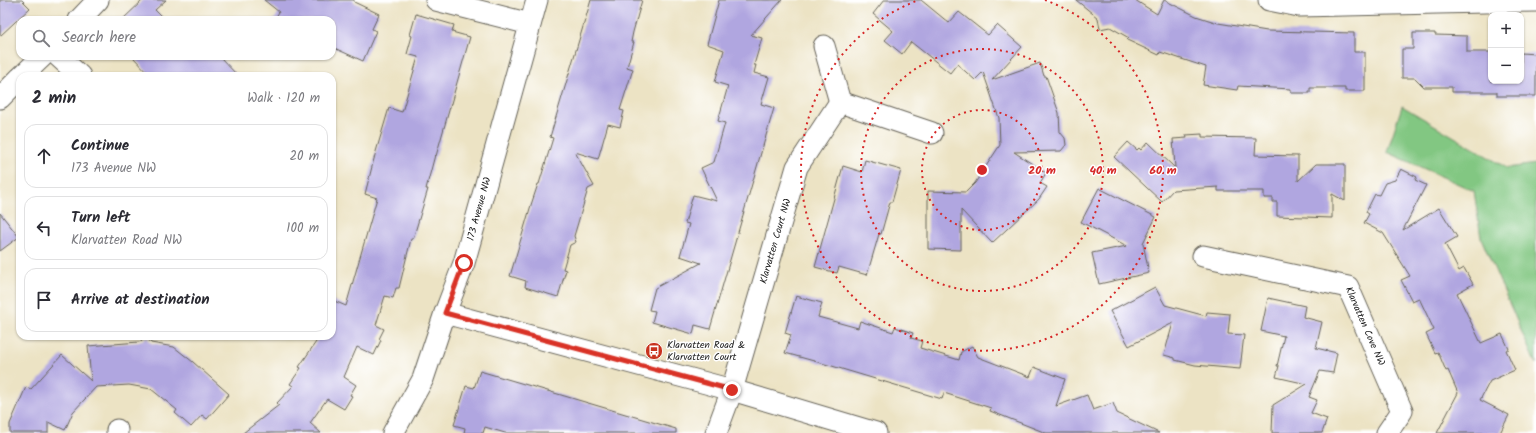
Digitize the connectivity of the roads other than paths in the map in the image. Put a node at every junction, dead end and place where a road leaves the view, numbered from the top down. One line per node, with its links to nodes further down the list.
1 (98, 0): 7 (street)
2 (436, 0): 8 (street)
3 (536, 0): 8 (street, 173 Avenue NW)
4 (1269, 0): 6 (street)
5 (1536, 1): 6 (street)
6 (1386, 2)
7 (83, 16)
8 (530, 24): 19 (street, 173 Avenue NW)
9 (824, 46): 16 (street)
10 (39, 60): 12 (street)
11 (62, 60): 13 (street)
12 (26, 72)
13 (76, 72)
14 (16, 82): 15 (street)
15 (0, 98)
16 (840, 102): 17 (street); 20 (street, Klarvatten Court NW)
17 (932, 133)
18 (1203, 256): 24 (street, Klarvatten Cove NW)
19 (445, 313): 20 (street); 21 (street, 173 Avenue NW)
20 (732, 390): 22 (street, Klarvatten Court NW); 23 (street)
21 (393, 433)
22 (716, 433)
23 (876, 433)
24 (1387, 433)

